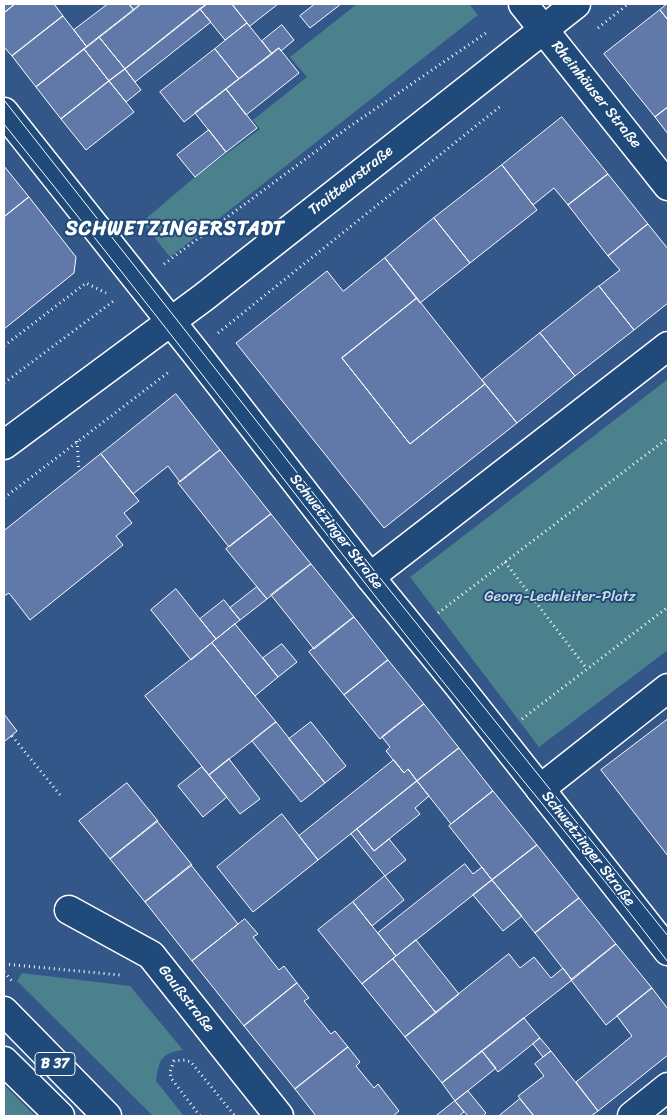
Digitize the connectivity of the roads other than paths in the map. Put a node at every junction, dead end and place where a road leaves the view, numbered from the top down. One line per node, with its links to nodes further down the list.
1 (576, 4): 3 (street, Traitteurstraße)
2 (524, 5): 3 (street, Rheinhäuser Straße)
3 (543, 29): 5 (street, Rheinhäuser Straße); 6 (street, Traitteurstraße)
4 (4, 112): 6 (street, Schwetzinger Straße)
5 (668, 186)
6 (171, 322): 8 (street, Traitteurstraße); 9 (street, Schwetzinger Straße)
7 (668, 346): 9 (street)
8 (4, 445)
9 (370, 577): 11 (street, Schwetzinger Straße)
10 (668, 688): 11 (street)
11 (540, 789): 13 (street, Schwetzinger Straße)
12 (70, 910): 19 (street, Gaußstraße)
13 (668, 951)
14 (4, 1011): 18 (street, B 37)
15 (4, 1061): 17 (street, B 37)
16 (668, 1087): 20 (street)
17 (60, 1116)
18 (107, 1116)
19 (279, 1116)
20 (632, 1116)

